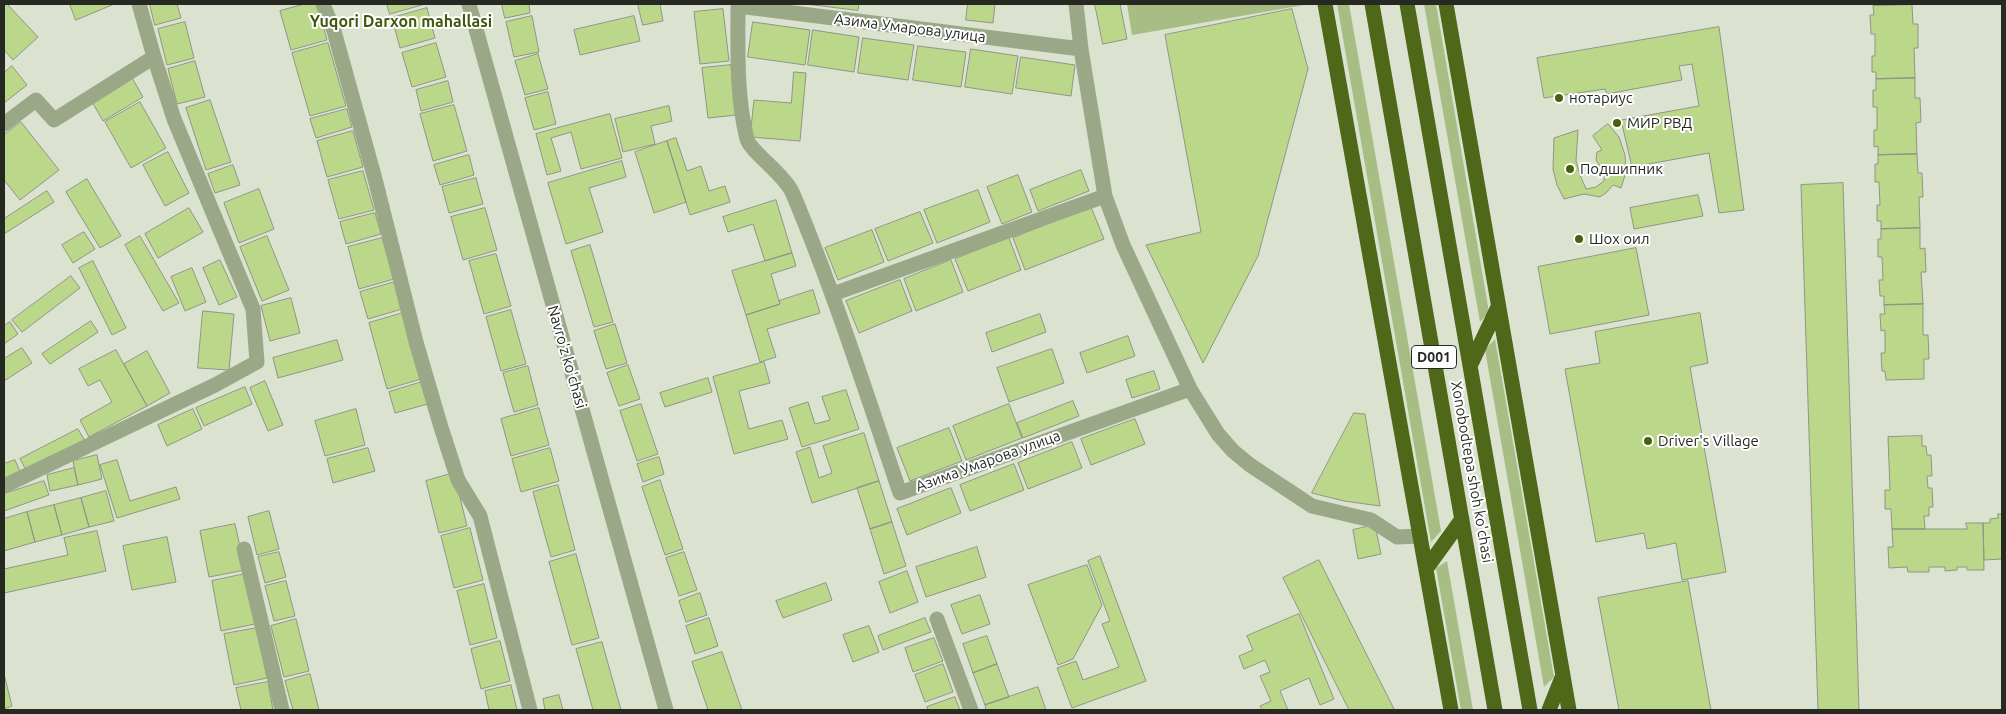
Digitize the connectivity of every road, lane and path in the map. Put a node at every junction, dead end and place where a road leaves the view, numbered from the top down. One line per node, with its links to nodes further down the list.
1 (139, 4): 11 (street)
2 (323, 4): 26 (street)
3 (469, 4): 27 (street, Navro'z ko'chasi)
4 (1076, 4): 10 (street)
5 (1325, 4): 20 (highway)
6 (1372, 4): 19 (highway, Xonobodtepa shoh ko'chasi / D001)
7 (1407, 4): 16 (highway, Xonobodtepa shoh ko'chasi / D001)
8 (1446, 4): 15 (highway)
9 (738, 5): 10 (street, Азима Умарова улица); 14 (street, Азима Умарова улица)
10 (1081, 49): 13 (street)
11 (154, 56): 12 (street); 18 (street)
12 (4, 124)
13 (1105, 196): 14 (street); 17 (street)
14 (833, 294): 17 (street, Азима Умарова улица)
15 (1498, 307): 16 (highway); 24 (highway)
16 (1470, 366): 31 (highway, Xonobodtepa shoh ko'chasi / D001)
17 (1190, 389): 20 (street)
18 (4, 486)
19 (1462, 519): 22 (highway); 30 (highway, Xonobodtepa shoh ko'chasi / D001)
20 (1420, 536): 22 (highway)
21 (244, 549): 25 (street)
22 (1426, 570): 29 (highway)
23 (937, 619): 28 (street)
24 (1563, 674): 32 (highway); 33 (highway)
25 (282, 710)
26 (530, 710)
27 (666, 710)
28 (971, 710)
29 (1451, 710)
30 (1495, 710)
31 (1530, 710)
32 (1549, 710)
33 (1569, 710)

